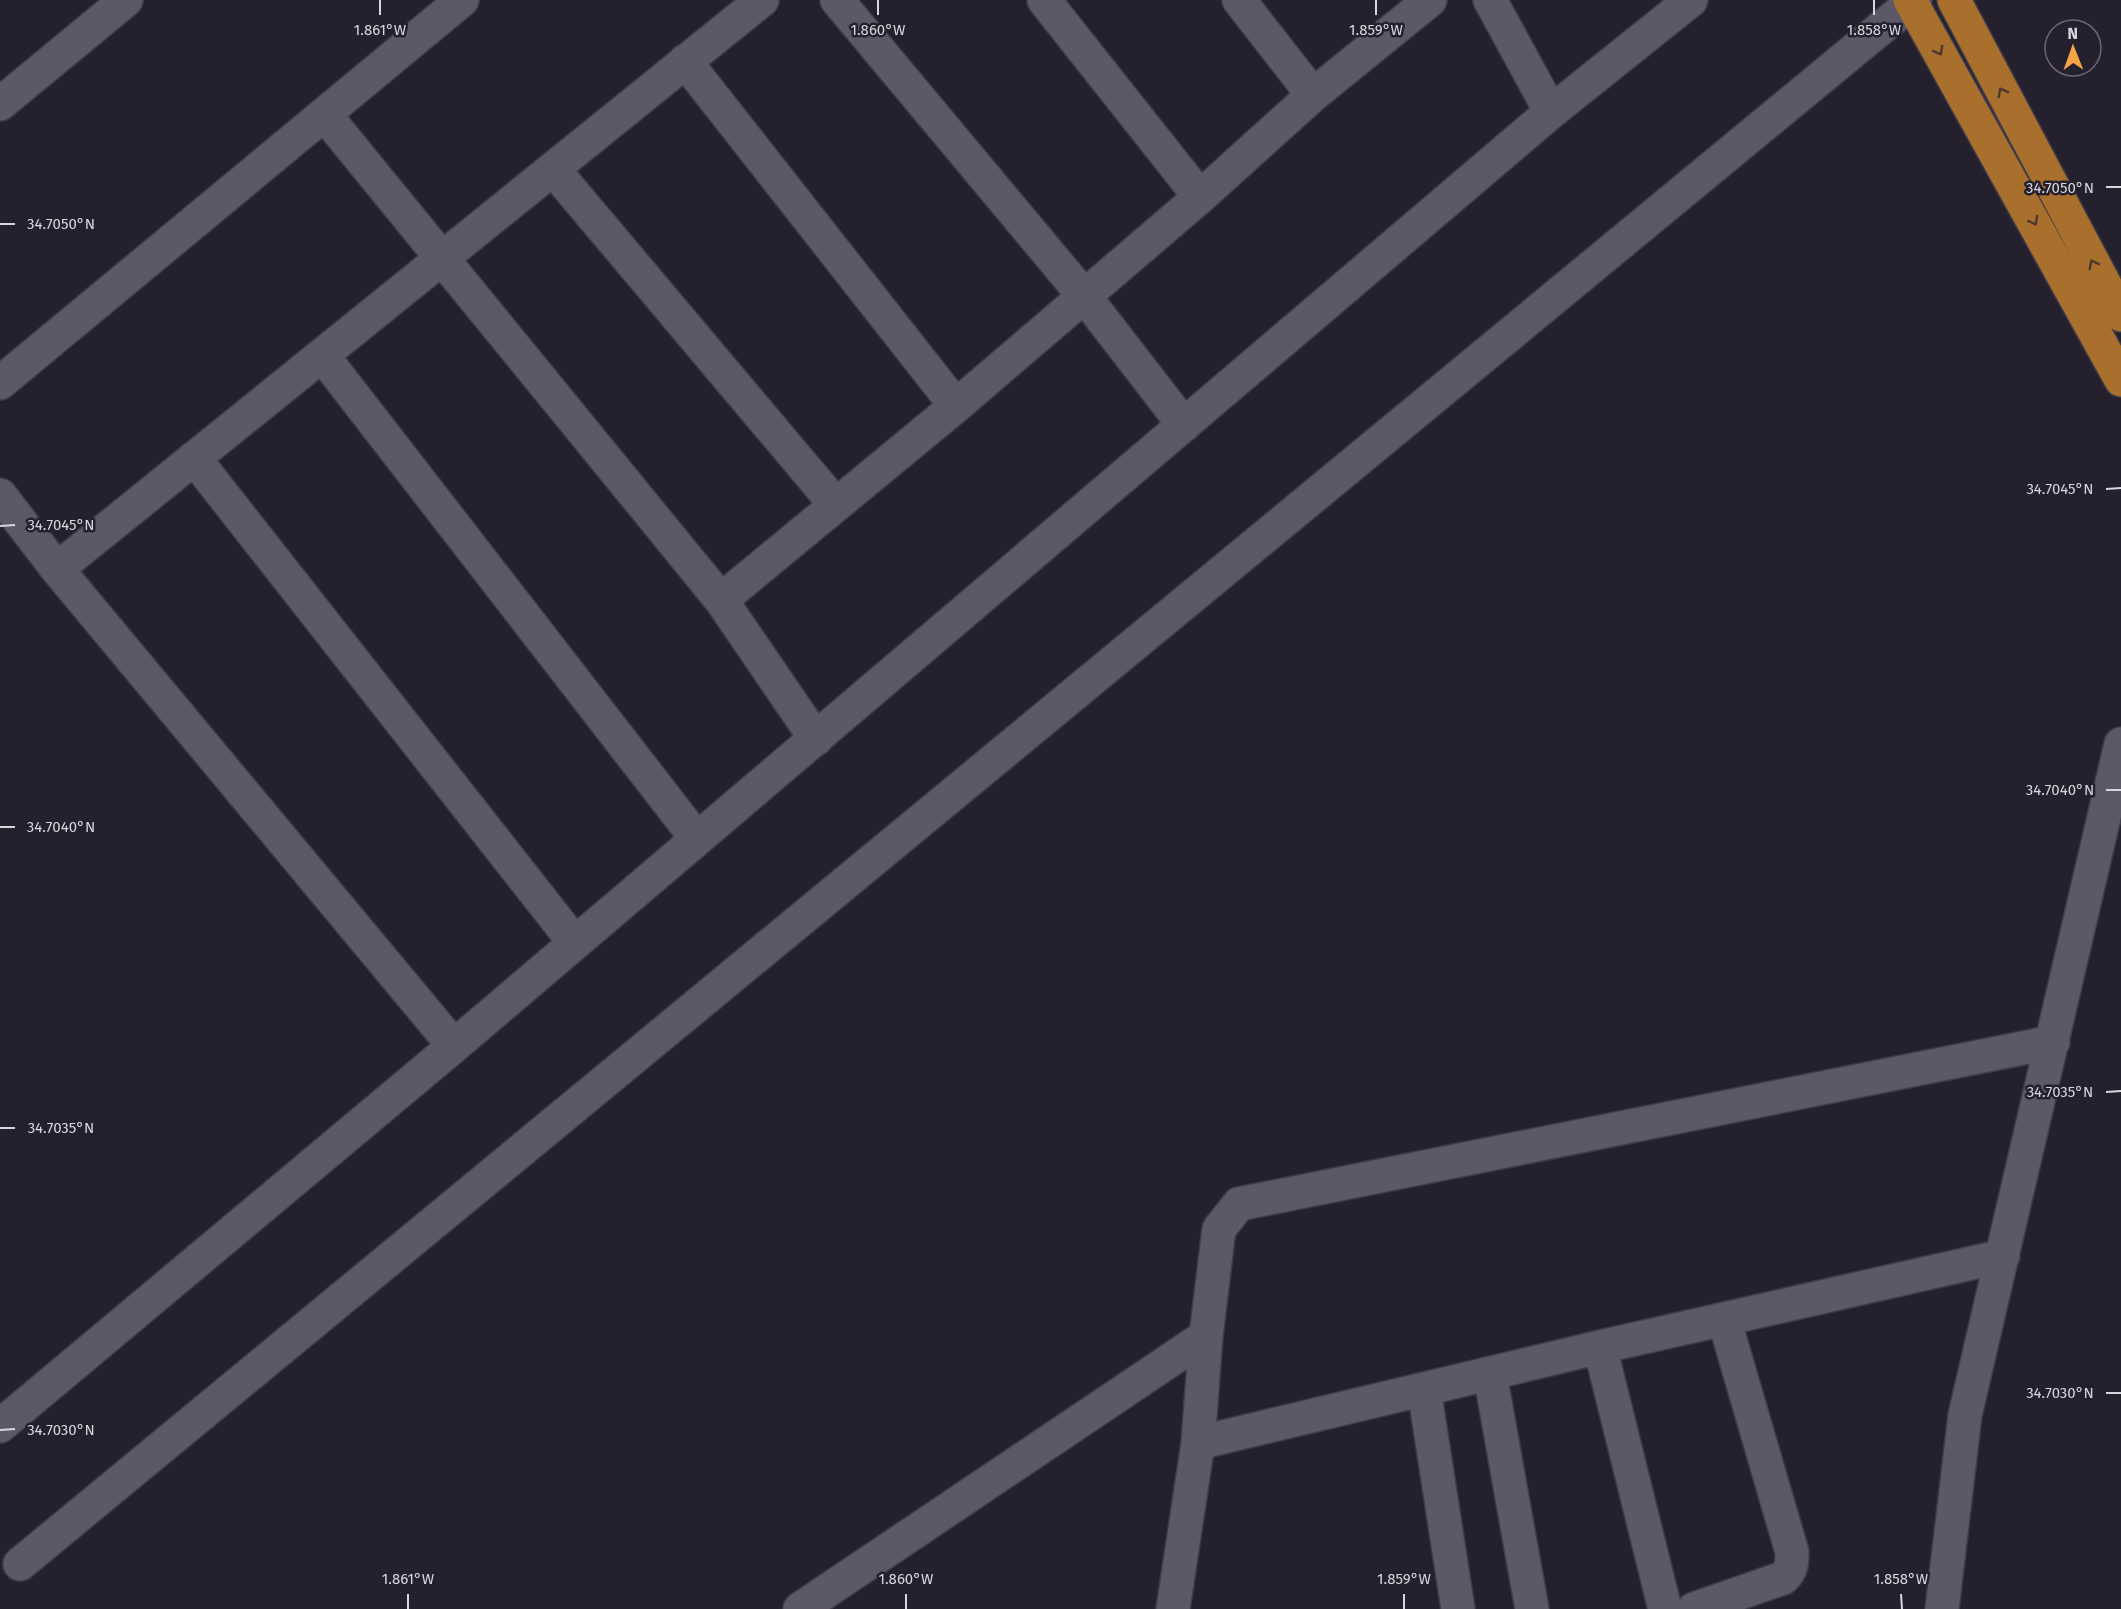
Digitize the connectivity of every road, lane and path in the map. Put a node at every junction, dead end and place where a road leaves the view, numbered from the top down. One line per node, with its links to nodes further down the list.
1 (126, 0): 14 (street)
2 (462, 0): 16 (street)
3 (762, 0): 12 (street)
4 (837, 0): 20 (street)
5 (1044, 0): 18 (street)
6 (1239, 0): 13 (street)
7 (1430, 0): 13 (street)
8 (1490, 0): 15 (street)
9 (1691, 0): 15 (street)
10 (1954, 0): 21 (highway, one-way to 10)
11 (1912, 1): 23 (highway, one-way to 23); 46 (street)
12 (685, 62): 17 (street); 25 (street)
13 (1313, 95): 18 (street)
14 (0, 104)
15 (1551, 112): 26 (street)
16 (325, 115): 19 (street); 24 (street)
17 (553, 169): 19 (street); 29 (street)
18 (1200, 197): 20 (street)
19 (441, 259): 22 (street); 31 (street)
20 (1085, 297): 25 (street); 26 (street)
21 (2121, 315)
22 (321, 355): 27 (street); 34 (street)
23 (2121, 380)
24 (0, 383)
25 (956, 406): 29 (street)
26 (1184, 425): 32 (street)
27 (194, 458): 30 (street); 35 (street)
28 (0, 495): 30 (street)
29 (836, 505): 31 (street)
30 (57, 569): 37 (street)
31 (721, 600): 32 (street)
32 (816, 739): 34 (street)
33 (2121, 744): 36 (street)
34 (697, 839): 35 (street)
35 (575, 943): 37 (street)
36 (2053, 1042): 38 (street); 40 (street)
37 (454, 1046): 44 (street)
38 (2003, 1256): 39 (street); 53 (street)
39 (1724, 1319): 41 (street); 52 (street)
40 (1206, 1336): 45 (street); 47 (street)
41 (1600, 1347): 42 (street); 51 (street)
42 (1490, 1374): 43 (street); 50 (street)
43 (1424, 1389): 45 (street); 49 (street)
44 (0, 1426)
45 (1198, 1443): 48 (street)
46 (20, 1564)
47 (800, 1609)
48 (1173, 1609)
49 (1458, 1609)
50 (1532, 1609)
51 (1665, 1609)
52 (1694, 1609)
53 (1942, 1609)

